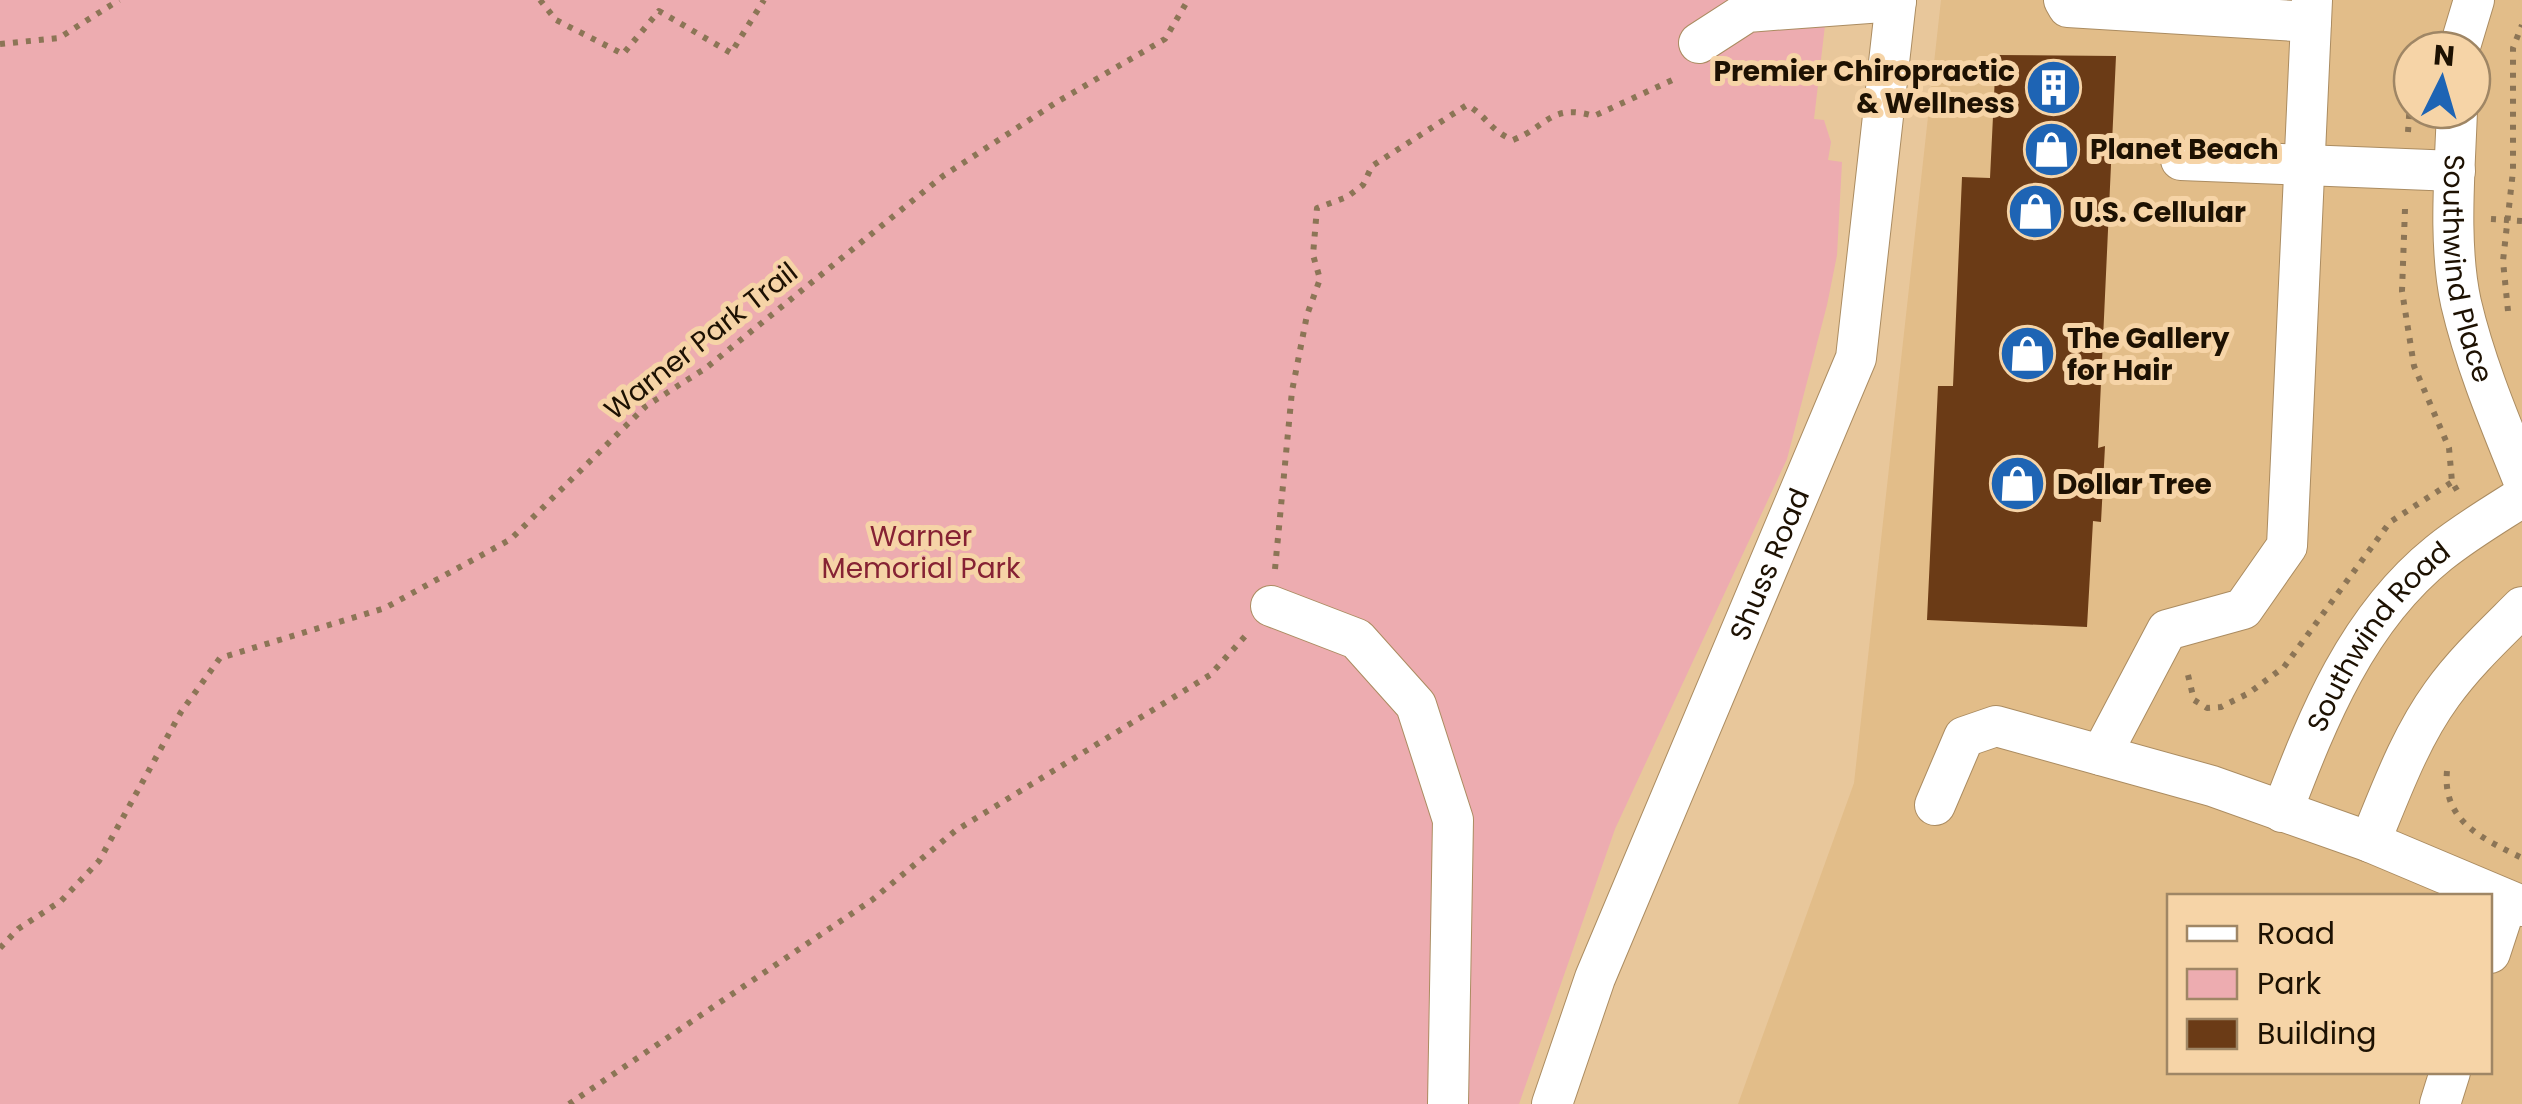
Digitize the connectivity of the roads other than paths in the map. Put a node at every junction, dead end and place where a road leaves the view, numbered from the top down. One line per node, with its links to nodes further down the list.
1 (2064, 0): 4 (street)
2 (2474, 0): 5 (street)
3 (1896, 1): 6 (street); 24 (street, Shuss Road)
4 (2311, 11): 9 (street)
5 (2464, 30)
6 (1699, 42)
7 (2456, 130): 10 (street, Southwind Place)
8 (2181, 160): 9 (street)
9 (2304, 165): 10 (street); 15 (street)
10 (2455, 172): 11 (street, Southwind Place)
11 (2522, 478)
12 (2522, 497): 17 (street, Southwind Road)
13 (1271, 606): 23 (street)
14 (2522, 607): 18 (street)
15 (2100, 756): 16 (street); 17 (street)
16 (1935, 805)
17 (2282, 812): 18 (street)
18 (2370, 842): 19 (street)
19 (2491, 894)
20 (2514, 904): 21 (street)
21 (2492, 950)
22 (2449, 1074): 25 (street)
23 (1448, 1104)
24 (1552, 1104)
25 (2440, 1104)

